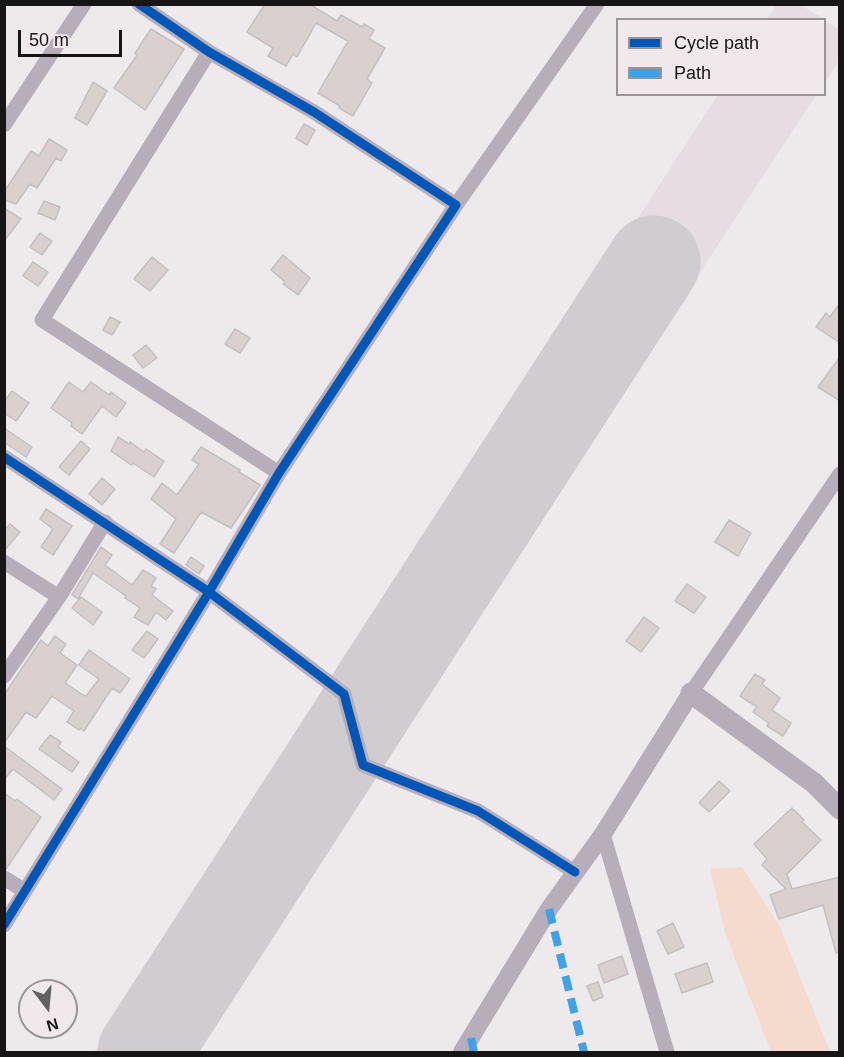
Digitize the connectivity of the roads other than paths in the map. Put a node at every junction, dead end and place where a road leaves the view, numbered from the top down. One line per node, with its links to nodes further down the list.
1 (84, 4): 5 (street)
2 (139, 4): 4 (street)
3 (597, 4): 6 (street)
4 (209, 52): 6 (street); 8 (street)
5 (4, 125)
6 (456, 205): 8 (street)
7 (4, 457): 10 (street)
8 (279, 473): 12 (street)
9 (840, 474): 15 (street)
10 (105, 522): 12 (street); 13 (street)
11 (4, 562): 13 (street)
12 (210, 592): 18 (street); 20 (street)
13 (59, 597): 14 (street)
14 (4, 676)
15 (691, 693): 16 (main road); 17 (street)
16 (840, 809)
17 (603, 834): 18 (street); 23 (street)
18 (575, 872): 22 (street)
19 (4, 878): 20 (street)
20 (25, 891): 21 (street)
21 (4, 925)
22 (462, 1053)
23 (667, 1053)

